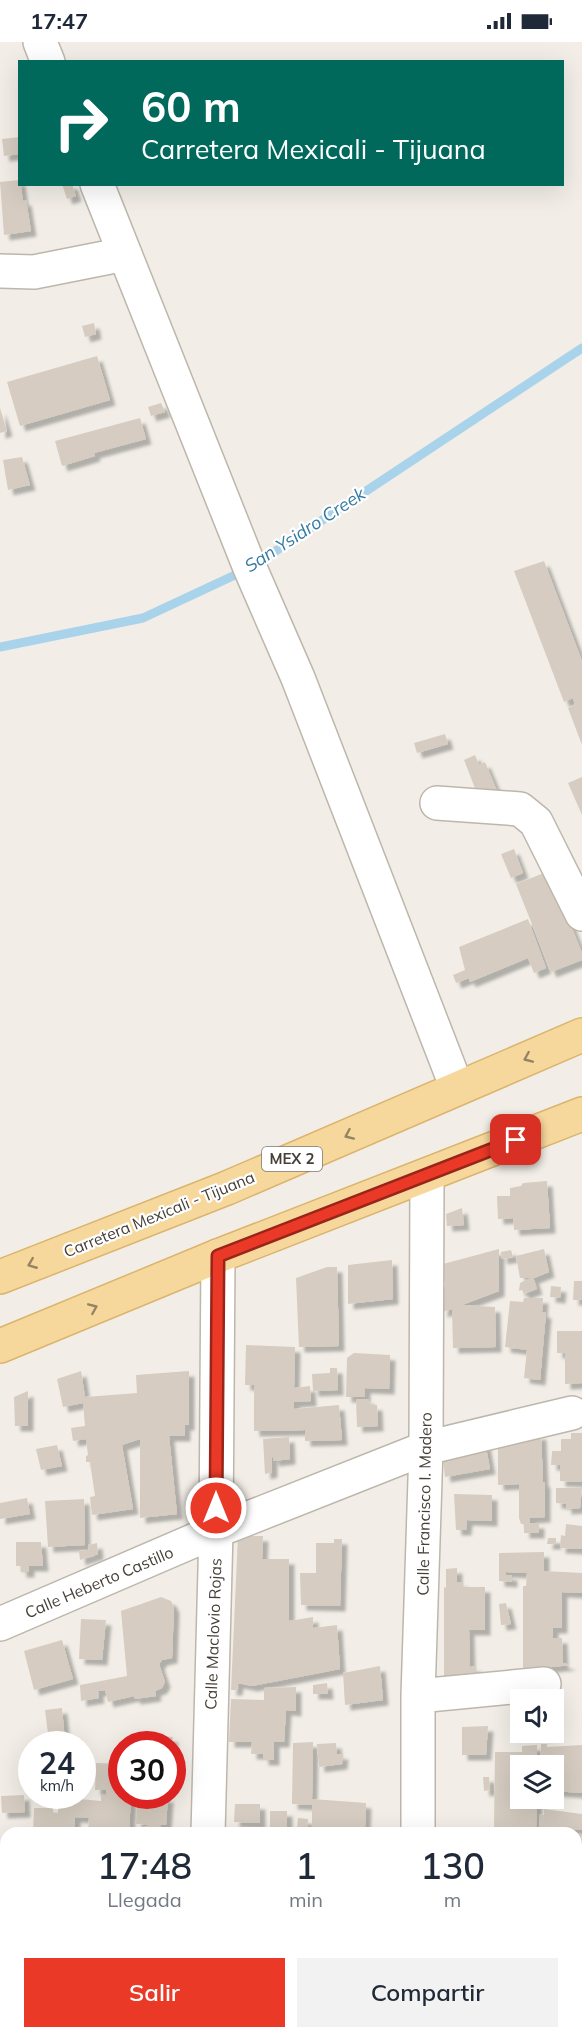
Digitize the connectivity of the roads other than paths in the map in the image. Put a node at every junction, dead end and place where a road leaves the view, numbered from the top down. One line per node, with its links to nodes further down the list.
1 (40, 42): 2 (street)
2 (47, 60)
3 (98, 186): 4 (street)
4 (125, 254): 5 (street); 9 (street)
5 (0, 271)
6 (438, 803): 7 (street)
7 (582, 914)
8 (582, 1035): 9 (main road, Carretera Mexicali - Tijuana / MEX 2, one-way to 9)
9 (457, 1088): 13 (main road, Carretera Mexicali - Tijuana / MEX 2, one-way to 13)
10 (582, 1114): 11 (main road)
11 (427, 1175): 12 (main road); 16 (street, Calle Francisco I. Madero)
12 (218, 1256): 14 (main road, one-way to 12); 17 (street, Calle Maclovio Rojas)
13 (0, 1277)
14 (0, 1346)
15 (572, 1413): 16 (street, Calle Heberto Castillo)
16 (426, 1448): 17 (street, Calle Heberto Castillo); 20 (street, Calle Francisco I. Madero)
17 (216, 1531): 18 (street, Calle Heberto Castillo); 21 (street, Calle Maclovio Rojas)
18 (0, 1624)
19 (544, 1684): 20 (street)
20 (418, 1696): 22 (street, Calle Francisco I. Madero)
21 (208, 1827)
22 (418, 1827)

